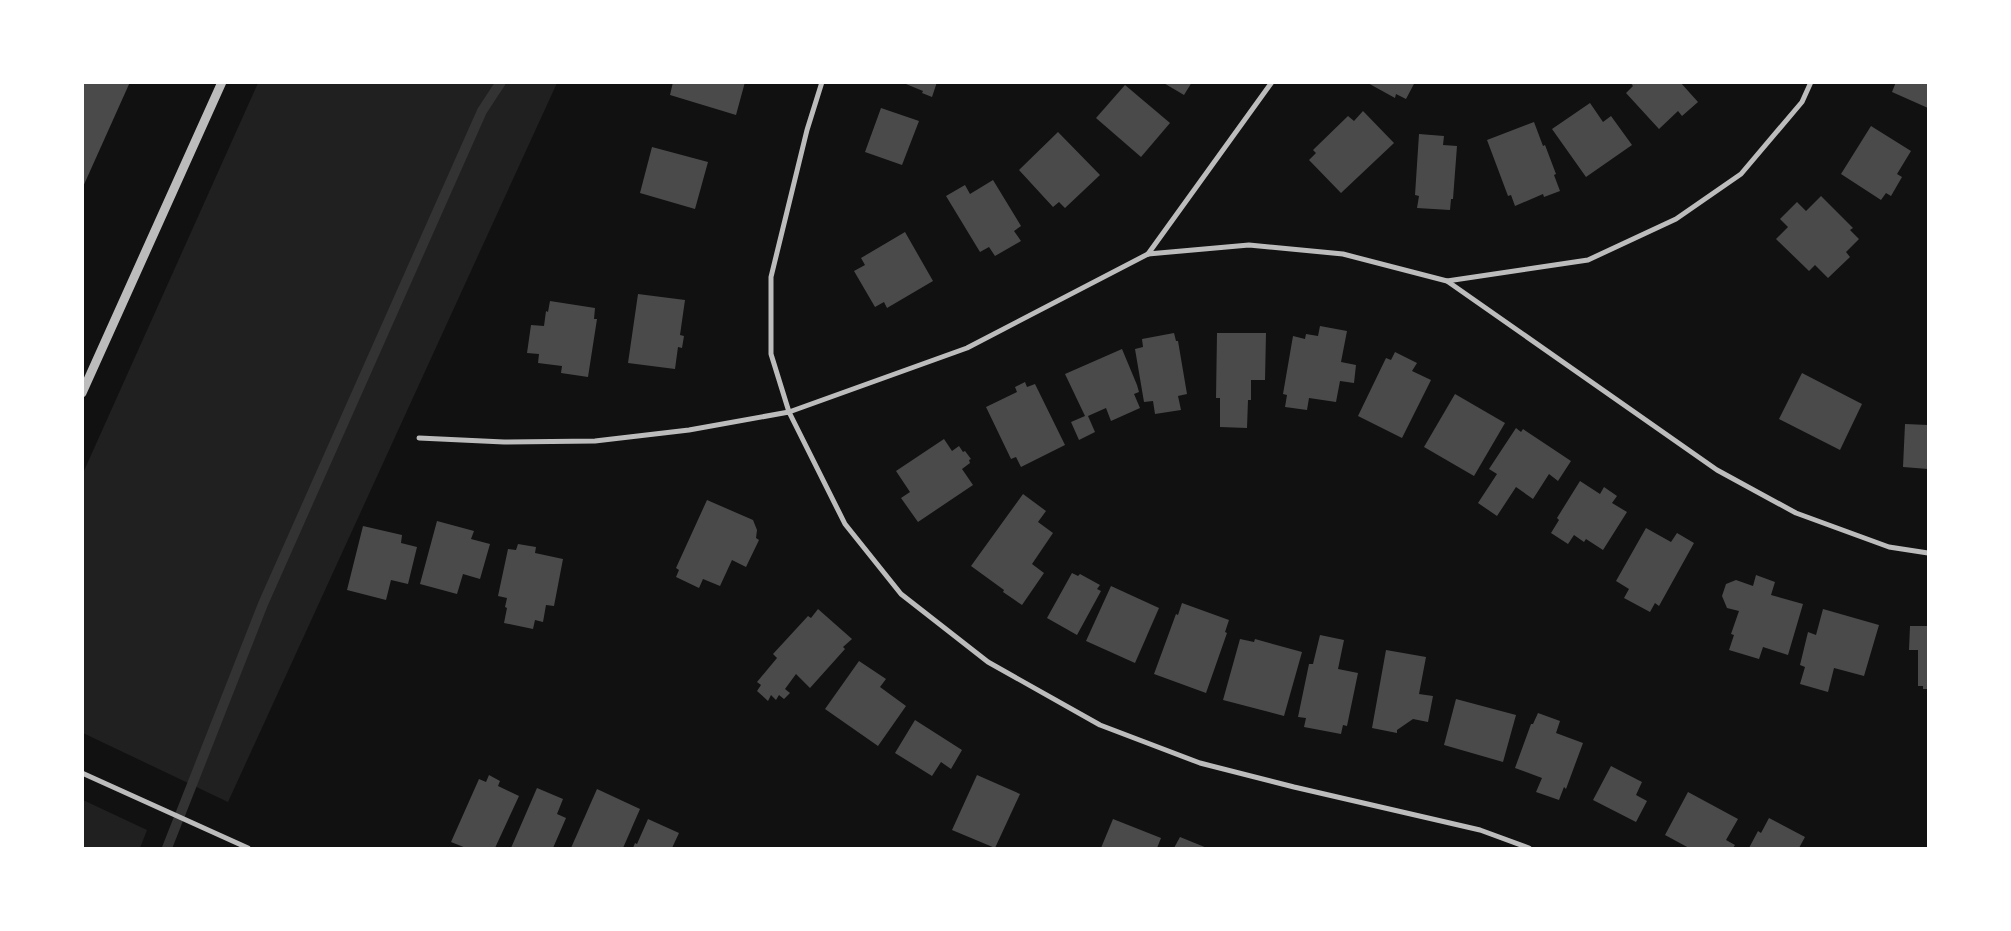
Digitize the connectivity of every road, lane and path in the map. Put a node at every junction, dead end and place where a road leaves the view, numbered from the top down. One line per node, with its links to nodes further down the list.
1 (222, 82): 7 (street)
2 (822, 82): 8 (street)
3 (1272, 82): 5 (street)
4 (1811, 82): 6 (street)
5 (1148, 254): 6 (street); 8 (street)
6 (1446, 281): 10 (street)
7 (82, 393)
8 (789, 412): 9 (street); 13 (street)
9 (419, 438)
10 (1928, 553)
11 (82, 773): 12 (street)
12 (248, 848)
13 (1529, 848)

